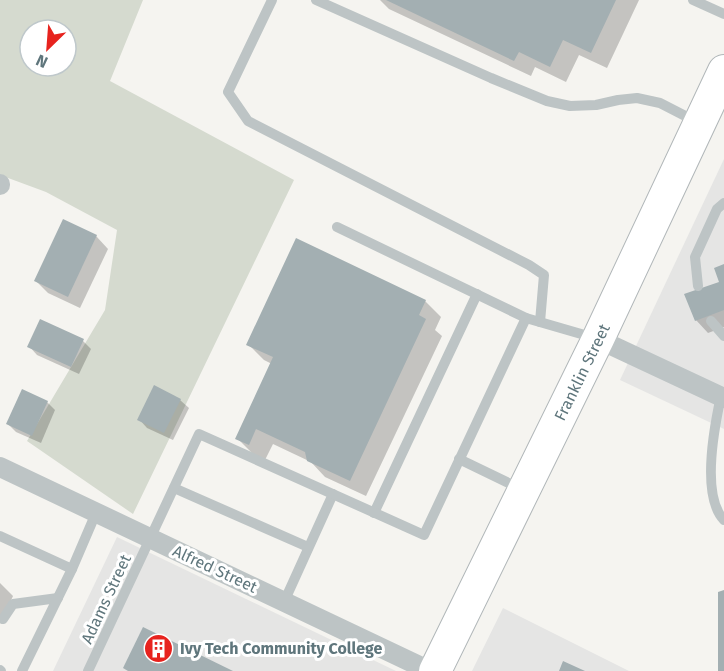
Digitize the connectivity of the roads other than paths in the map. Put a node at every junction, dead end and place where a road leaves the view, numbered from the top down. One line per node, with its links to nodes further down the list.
1 (272, 0): 13 (lane)
2 (316, 0): 6 (lane)
3 (693, 0): 4 (lane)
4 (724, 14)
5 (724, 71): 6 (main road, Franklin Street)
6 (700, 123): 15 (main road, Franklin Street)
7 (724, 203): 9 (lane)
8 (337, 227): 10 (lane)
9 (698, 286)
10 (477, 294): 11 (lane); 23 (lane)
11 (526, 318): 13 (lane); 17 (lane)
12 (711, 321): 14 (lane)
13 (540, 322): 15 (lane)
14 (724, 336)
15 (598, 339): 16 (street); 20 (main road, Franklin Street)
16 (722, 397): 24 (lane)
17 (459, 459): 20 (lane); 23 (lane)
18 (0, 467): 22 (street, Alfred Street)
19 (174, 488): 21 (lane, Adams Street); 26 (lane, Adams Street); 27 (lane)
20 (524, 491): 35 (main road, Franklin Street)
21 (333, 494): 23 (lane); 27 (lane)
22 (96, 513): 26 (street, Alfred Street); 28 (lane)
23 (374, 513)
24 (724, 520)
25 (0, 536): 28 (lane)
26 (151, 539): 30 (street, Alfred Street); 33 (lane, Adams Street)
27 (308, 547): 30 (lane)
28 (72, 569): 29 (lane)
29 (58, 598): 31 (lane); 32 (lane)
30 (284, 602): 34 (street, Alfred Street)
31 (3, 619)
32 (22, 671)
33 (88, 671)
34 (430, 671)
35 (435, 671)

